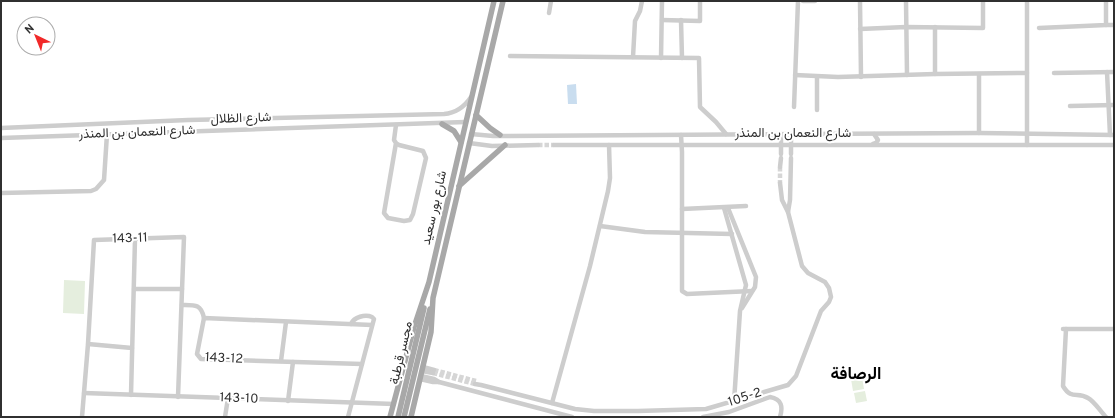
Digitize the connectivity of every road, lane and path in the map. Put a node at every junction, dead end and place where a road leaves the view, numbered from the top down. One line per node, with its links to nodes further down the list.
1 (494, 1): 38 (main road, شارع بور سعيد)
2 (503, 1): 44 (main road, شارع بور سعيد)
3 (551, 1): 15 (street)
4 (642, 1): 25 (street)
5 (662, 1): 16 (street)
6 (700, 1): 17 (street)
7 (798, 1): 34 (street)
8 (803, 1): 9 (street)
9 (815, 1)
10 (860, 1): 23 (street)
11 (906, 1): 20 (street)
12 (983, 1): 21 (street)
13 (1027, 1): 30 (street)
14 (1106, 1): 18 (street)
15 (549, 13)
16 (662, 20): 17 (street); 26 (street)
17 (681, 20): 27 (street)
18 (1106, 25): 19 (street); 22 (street)
19 (1114, 25)
20 (906, 27): 21 (street); 23 (street); 35 (street)
21 (935, 27): 32 (street)
22 (1039, 28)
23 (860, 29): 36 (street)
24 (510, 56): 25 (street)
25 (633, 57): 26 (street)
26 (661, 58): 27 (street)
27 (682, 58): 58 (street)
28 (1107, 72): 29 (street); 31 (street); 39 (street)
29 (1114, 72)
30 (1027, 73): 33 (street); 62 (street)
31 (1054, 73)
32 (935, 74): 33 (street); 35 (street)
33 (979, 74): 54 (street)
34 (795, 75): 37 (street); 41 (street)
35 (906, 75): 36 (street)
36 (861, 76): 37 (street)
37 (817, 77): 42 (street)
38 (472, 94): 43 (street, شارع الظلال); 47 (main road, شارع بور سعيد)
39 (1112, 105): 40 (street); 65 (street)
40 (1070, 106)
41 (794, 107)
42 (817, 110)
43 (390, 115): 46 (street, شارع الظلال); 50 (street)
44 (476, 115): 57 (main road, شارع بور سعيد); 66 (main road)
45 (251, 118): 46 (street, شارع الظلال); 48 (street, شارع الظلال); 53 (street)
46 (289, 118): 52 (street)
47 (465, 122): 49 (street, شارع النعمان بن المنذر); 68 (main road, شارع بور سعيد)
48 (120, 124): 51 (street, شارع الظلال); 56 (street)
49 (442, 124): 50 (street, شارع النعمان بن المنذر); 68 (main road)
50 (393, 125): 52 (street, شارع النعمان بن المنذر); 69 (street)
51 (1, 128)
52 (289, 128): 53 (street, شارع النعمان بن المنذر)
53 (251, 129): 56 (street, شارع النعمان بن المنذر)
54 (979, 133): 61 (street, شارع النعمان بن المنذر); 62 (street, شارع النعمان بن المنذر)
55 (107, 134): 56 (street, شارع النعمان بن المنذر); 67 (street, شارع النعمان بن المنذر); 85 (street)
56 (120, 134)
57 (471, 134): 66 (street, شارع النعمان بن المنذر); 70 (main road, شارع بور سعيد)
58 (726, 134): 59 (street, شارع النعمان بن المنذر); 64 (street, شارع النعمان بن المنذر)
59 (780, 134): 60 (street, شارع النعمان بن المنذر); 78 (street)
60 (791, 134): 61 (street, شارع النعمان بن المنذر); 79 (street, 105-2)
61 (874, 134): 71 (street)
62 (1027, 134): 65 (street, شارع النعمان بن المنذر); 80 (street)
63 (572, 135): 64 (street, شارع النعمان بن المنذر); 66 (street, شارع النعمان بن المنذر); 75 (street)
64 (680, 135): 77 (street)
65 (1112, 135)
66 (500, 136)
67 (1, 138)
68 (461, 142): 100 (main road, شارع بور سعيد)
69 (396, 143): 69 (street)
70 (469, 143): 72 (street); 84 (main road, شارع بور سعيد)
71 (873, 144): 79 (street, شارع النعمان بن المنذر); 80 (street, شارع النعمان بن المنذر)
72 (505, 145): 73 (street); 84 (main road)
73 (538, 145)
74 (554, 145): 75 (street, شارع النعمان بن المنذر)
75 (571, 145): 76 (street, شارع النعمان بن المنذر)
76 (609, 145): 77 (street, شارع النعمان بن المنذر); 92 (street)
77 (681, 145): 78 (street, شارع النعمان بن المنذر); 90 (street)
78 (781, 145): 79 (street, شارع النعمان بن المنذر); 82 (street)
79 (791, 145): 87 (street, 105-2)
80 (1028, 145): 81 (street, شارع النعمان بن المنذر)
81 (1114, 145)
82 (780, 167)
83 (780, 183): 86 (street, 105-2)
84 (459, 187): 101 (main road, شارع بور سعيد)
85 (1, 193)
86 (781, 196): 87 (street); 91 (street, 105-2)
87 (790, 196): 91 (street, 105-2)
88 (746, 206): 89 (street)
89 (726, 208): 90 (street); 94 (street); 99 (street)
90 (682, 209): 93 (street)
91 (788, 212): 122 (street, 105-2)
92 (600, 226): 93 (street); 124 (street)
93 (682, 233): 94 (street); 98 (street)
94 (732, 234): 98 (street)
95 (135, 239): 96 (street); 97 (street, 143-11); 109 (street, 143-11)
96 (134, 289): 97 (street); 110 (street)
97 (182, 289): 102 (street, 143-11)
98 (745, 291): 99 (street); 103 (street)
99 (752, 291): 103 (street)
100 (426, 294): 125 (main road, شارع بور سعيد); 130 (main road, مجسر قرطبة)
101 (433, 298): 115 (main road, شارع بور سعيد); 131 (main road, مجسر قرطبة)
102 (182, 305): 104 (street); 119 (street, 143-11)
103 (740, 315): 122 (street)
104 (204, 318): 105 (street); 111 (street, 143-12)
105 (286, 322): 106 (street); 111 (street)
106 (351, 324): 107 (street); 107 (street)
107 (372, 325): 113 (street)
108 (1114, 328): 136 (street)
109 (88, 344): 110 (street); 117 (street, 143-11)
110 (132, 348): 118 (street)
111 (282, 362): 112 (street, 143-12)
112 (293, 362): 113 (street, 143-12); 121 (street)
113 (362, 364): 123 (street)
114 (433, 372): 115 (street)
115 (422, 373): 132 (main road, شارع بور سعيد); 133 (street)
116 (476, 383): 124 (street, 105-2)
117 (84, 393): 118 (street, 143-10); 126 (street, 143-11)
118 (131, 395): 119 (street, 143-10)
119 (178, 397): 120 (street, 143-10)
120 (228, 398): 121 (street, 143-10); 127 (street)
121 (288, 401): 123 (street, 143-10)
122 (734, 402): 124 (street, 105-2)
123 (352, 403): 125 (street, 143-10); 128 (street)
124 (552, 403)
125 (394, 404): 129 (main road, شارع بور سعيد)
126 (82, 417)
127 (225, 417)
128 (348, 417)
129 (390, 417)
130 (398, 417)
131 (404, 417)
132 (411, 417)
133 (572, 417)
134 (703, 417): 135 (street)
135 (780, 417)
136 (1106, 417)

